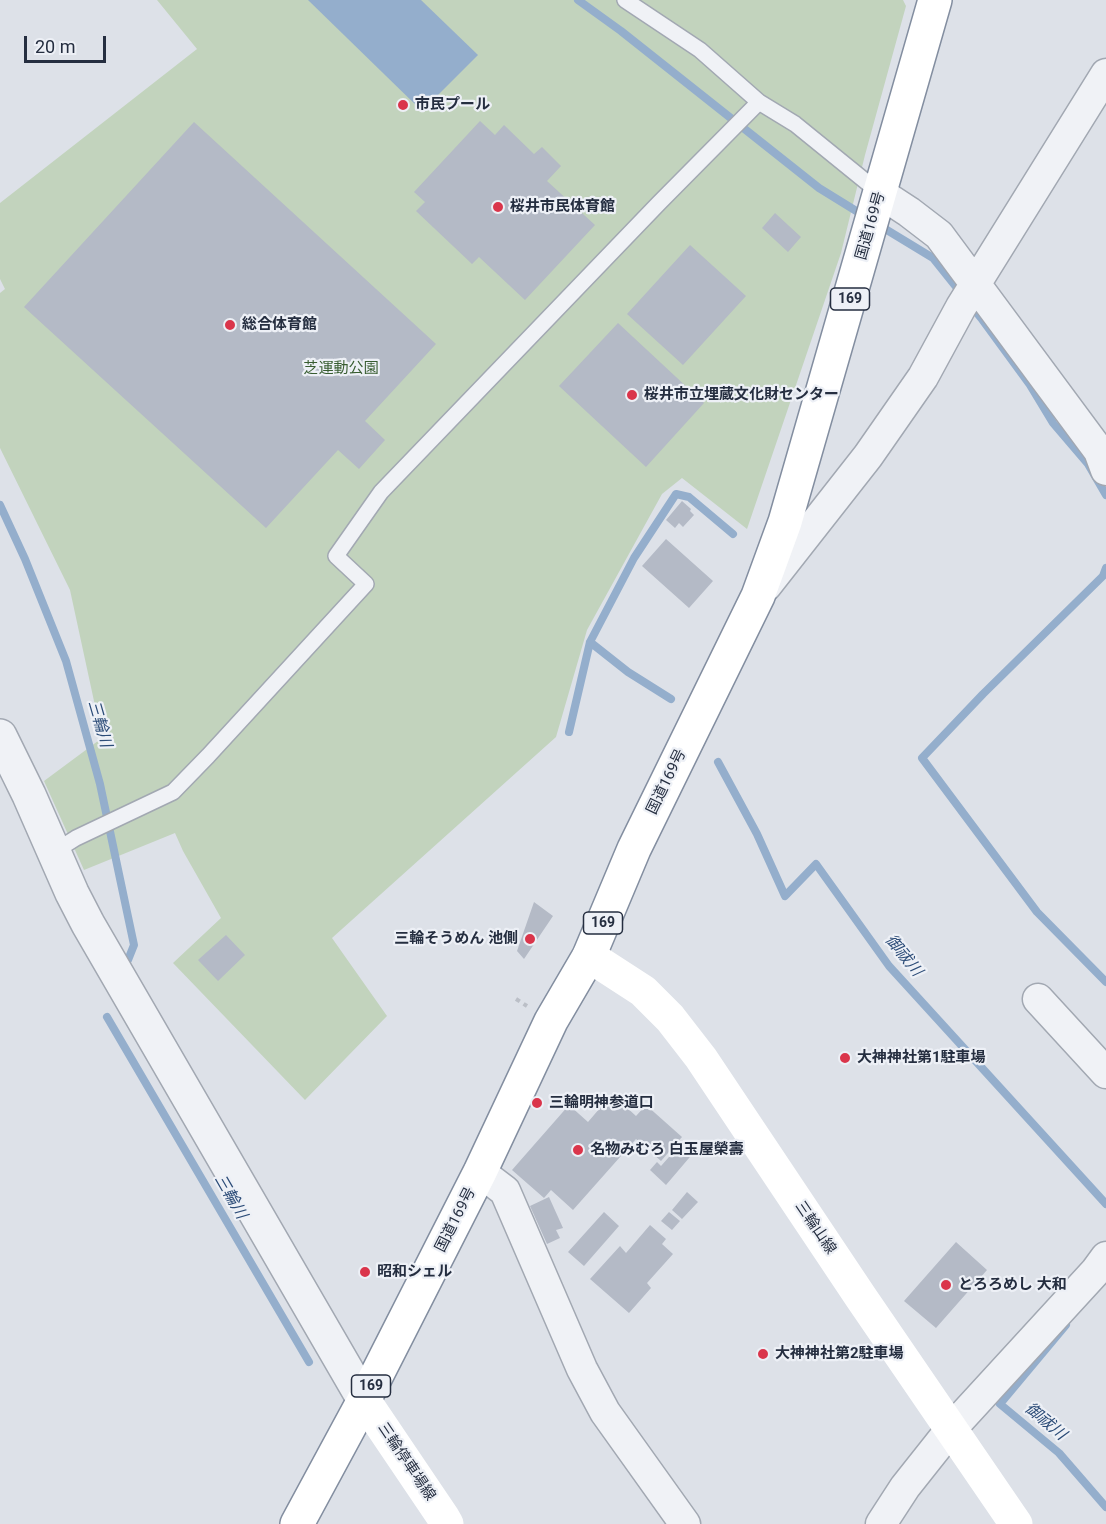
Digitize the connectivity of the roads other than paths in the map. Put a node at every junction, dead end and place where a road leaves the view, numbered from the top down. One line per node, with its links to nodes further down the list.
1 (625, 0): 4 (lane)
2 (935, 0): 5 (main road, 国道169号 / 169)
3 (1106, 74): 6 (street)
4 (759, 102): 5 (lane); 10 (lane)
5 (880, 194): 6 (street); 8 (main road, 国道169号 / 169)
6 (975, 283): 7 (street); 8 (street)
7 (1106, 470)
8 (759, 595): 11 (main road, 国道169号 / 169)
9 (0, 736): 10 (street)
10 (65, 845): 16 (street)
11 (589, 956): 14 (main road, 国道169号 / 169); 17 (main road, 三輪山線)
12 (1038, 999): 13 (street)
13 (1106, 1073)
14 (480, 1172): 16 (main road, 国道169号 / 169); 20 (street)
15 (1106, 1257): 17 (street)
16 (364, 1400): 18 (main road, 国道169号 / 169); 19 (main road, 三輪停車場線)
17 (951, 1429): 21 (street); 22 (main road, 三輪山線)
18 (297, 1524)
19 (447, 1524)
20 (685, 1524)
21 (881, 1524)
22 (1016, 1524)

